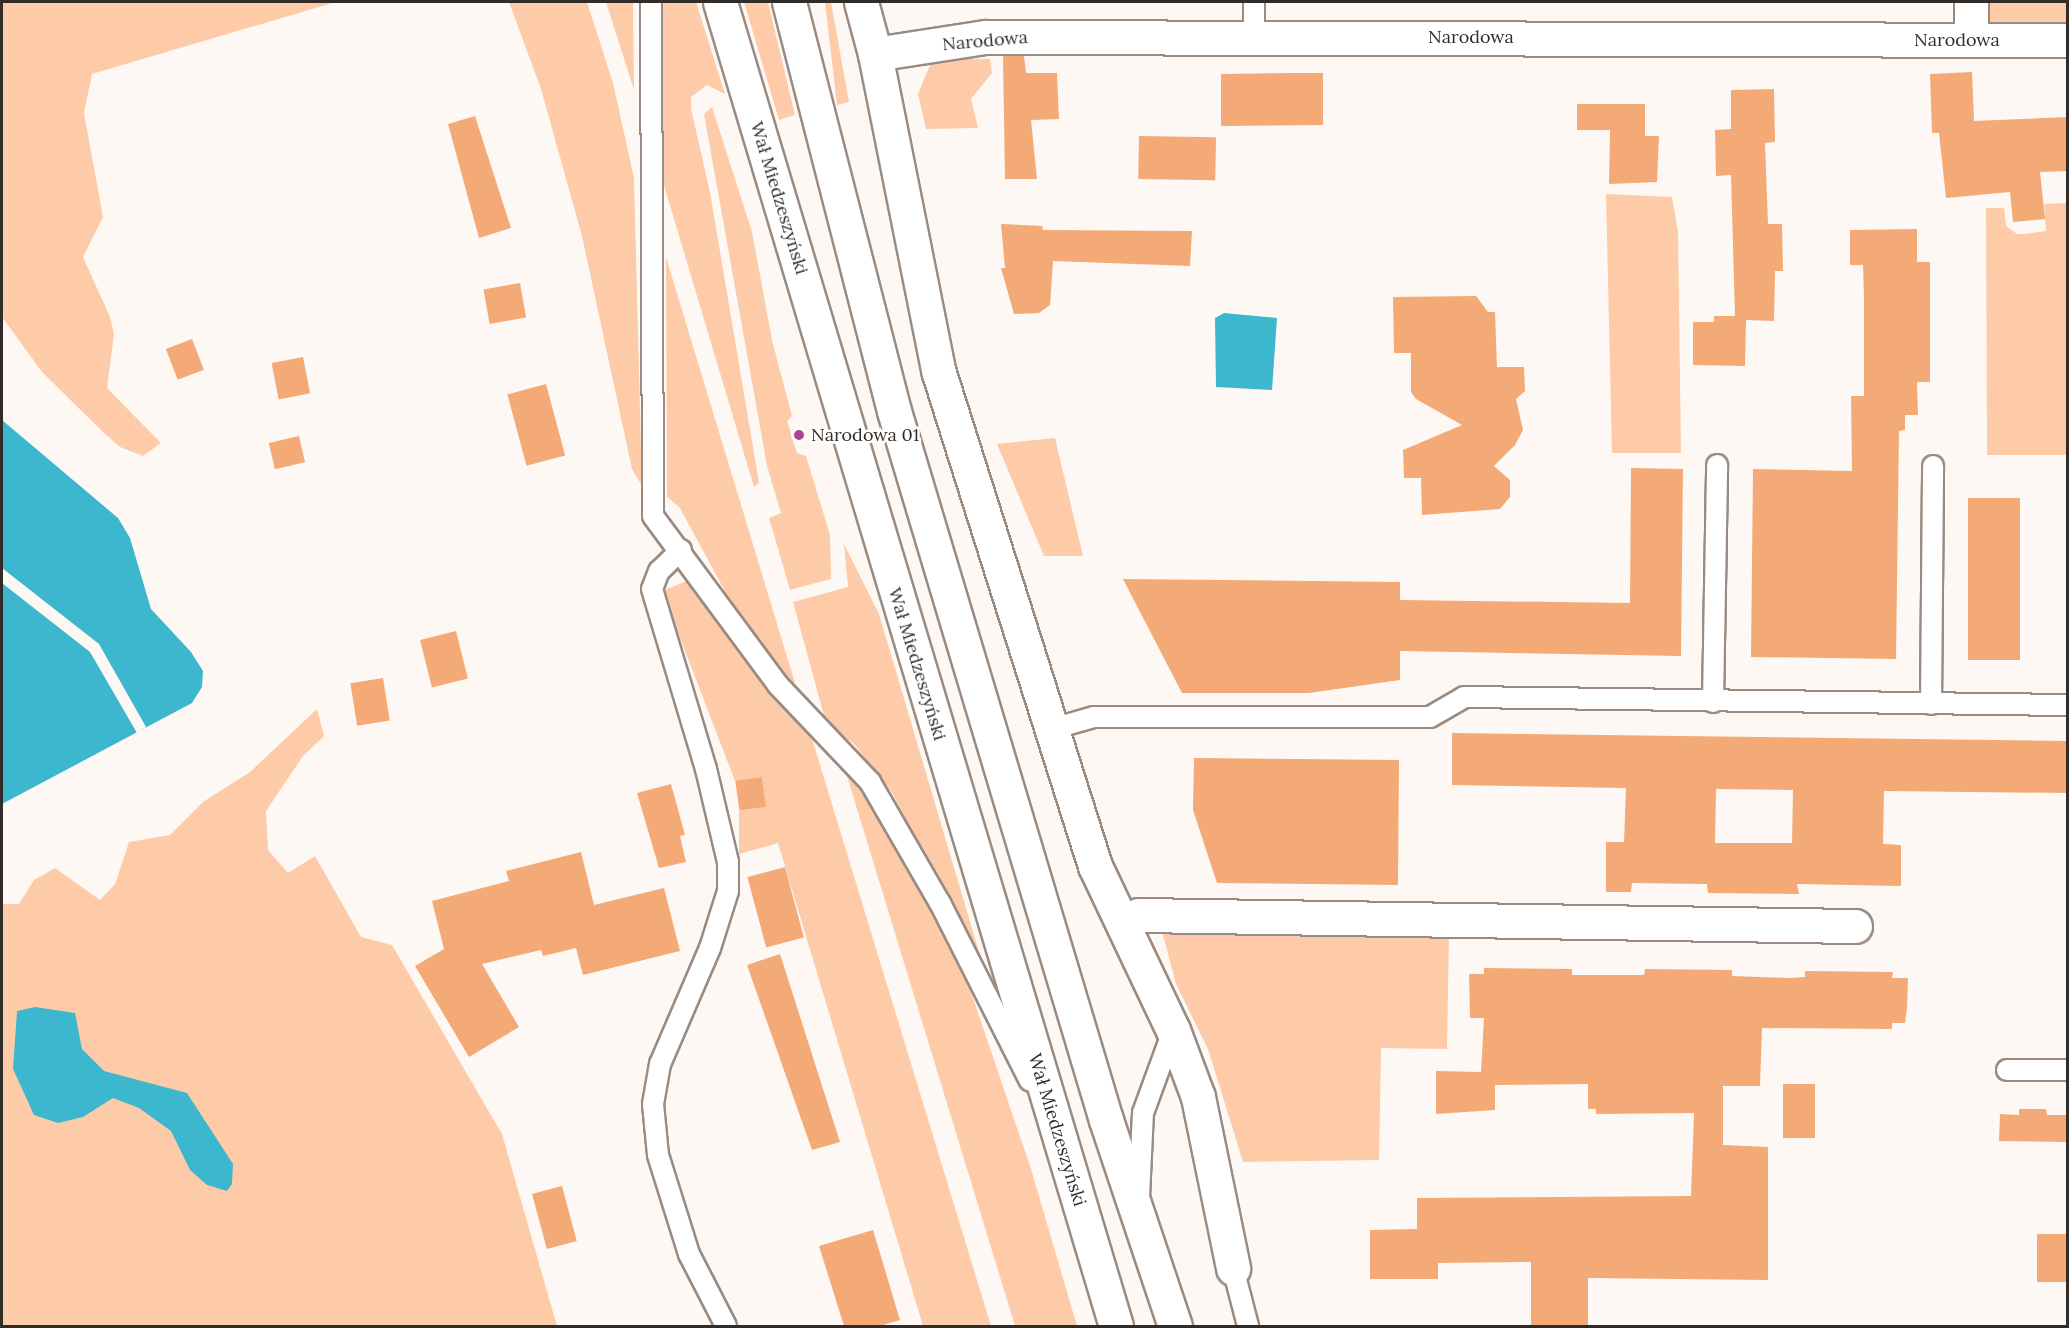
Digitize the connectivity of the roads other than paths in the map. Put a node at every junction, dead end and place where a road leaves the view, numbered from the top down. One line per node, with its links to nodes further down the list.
1 (651, 2): 13 (lane)
2 (720, 2): 23 (street, Wał Miedzeszyński)
3 (789, 2): 24 (street)
4 (861, 2): 10 (street)
5 (1254, 2): 7 (lane)
6 (1971, 2): 8 (street)
7 (1254, 36): 8 (street, Narodowa); 10 (street, Narodowa)
8 (1971, 40): 9 (street, Narodowa)
9 (2067, 40)
10 (875, 54): 17 (street)
11 (1716, 465): 14 (lane)
12 (1933, 466): 15 (lane)
13 (681, 550): 23 (lane); 26 (lane)
14 (1713, 702): 15 (lane); 17 (lane)
15 (1931, 704): 16 (lane)
16 (2067, 705)
17 (1052, 729): 20 (street)
18 (1138, 915): 19 (street)
19 (1855, 927)
20 (1173, 1030): 24 (lane); 25 (street)
21 (2007, 1070): 22 (lane)
22 (2067, 1070)
23 (1061, 1143): 27 (street, Wał Miedzeszyński)
24 (1139, 1218): 28 (street)
25 (1233, 1268): 29 (lane)
26 (726, 1326)
27 (1116, 1326)
28 (1175, 1326)
29 (1248, 1326)

